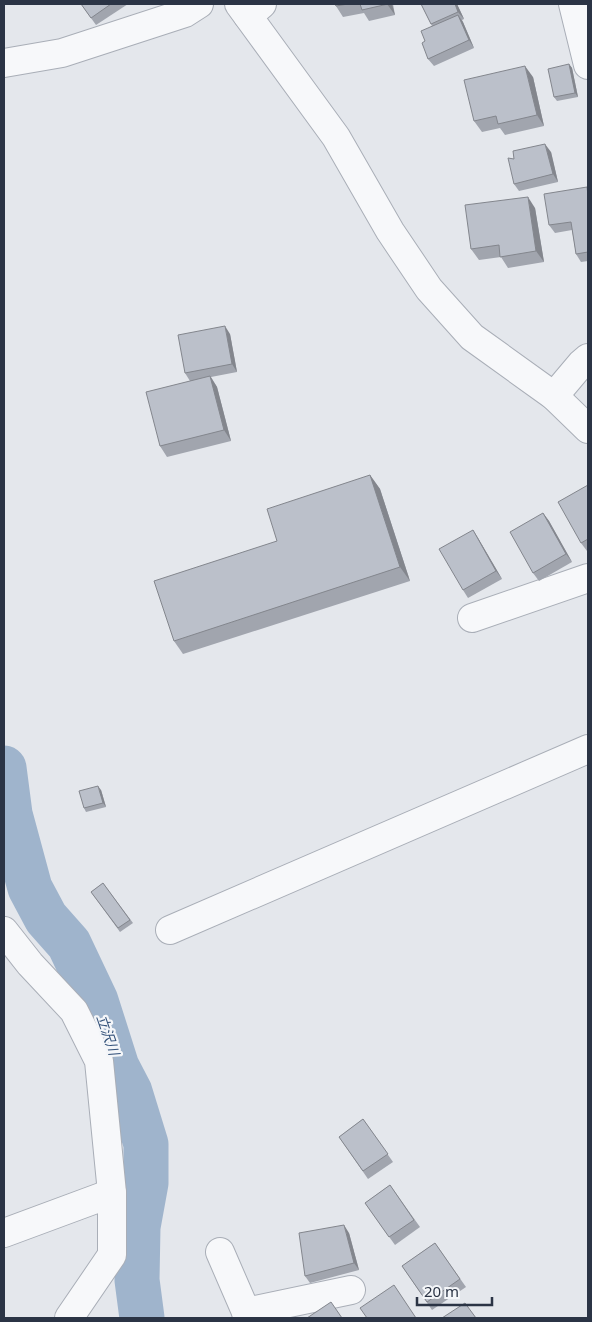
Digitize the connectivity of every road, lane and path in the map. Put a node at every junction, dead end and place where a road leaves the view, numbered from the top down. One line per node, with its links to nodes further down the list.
1 (199, 4): 4 (street)
2 (573, 4): 5 (street)
3 (250, 8): 7 (street)
4 (4, 63)
5 (588, 65)
6 (588, 358): 7 (street)
7 (554, 396): 8 (street)
8 (588, 429)
9 (588, 578): 10 (street)
10 (472, 618)
11 (588, 749): 12 (street)
12 (170, 930)
13 (4, 931): 14 (street)
14 (112, 1193): 15 (street); 19 (street)
15 (4, 1233)
16 (220, 1252): 18 (street)
17 (351, 1290): 18 (street)
18 (246, 1315)
19 (69, 1318)

